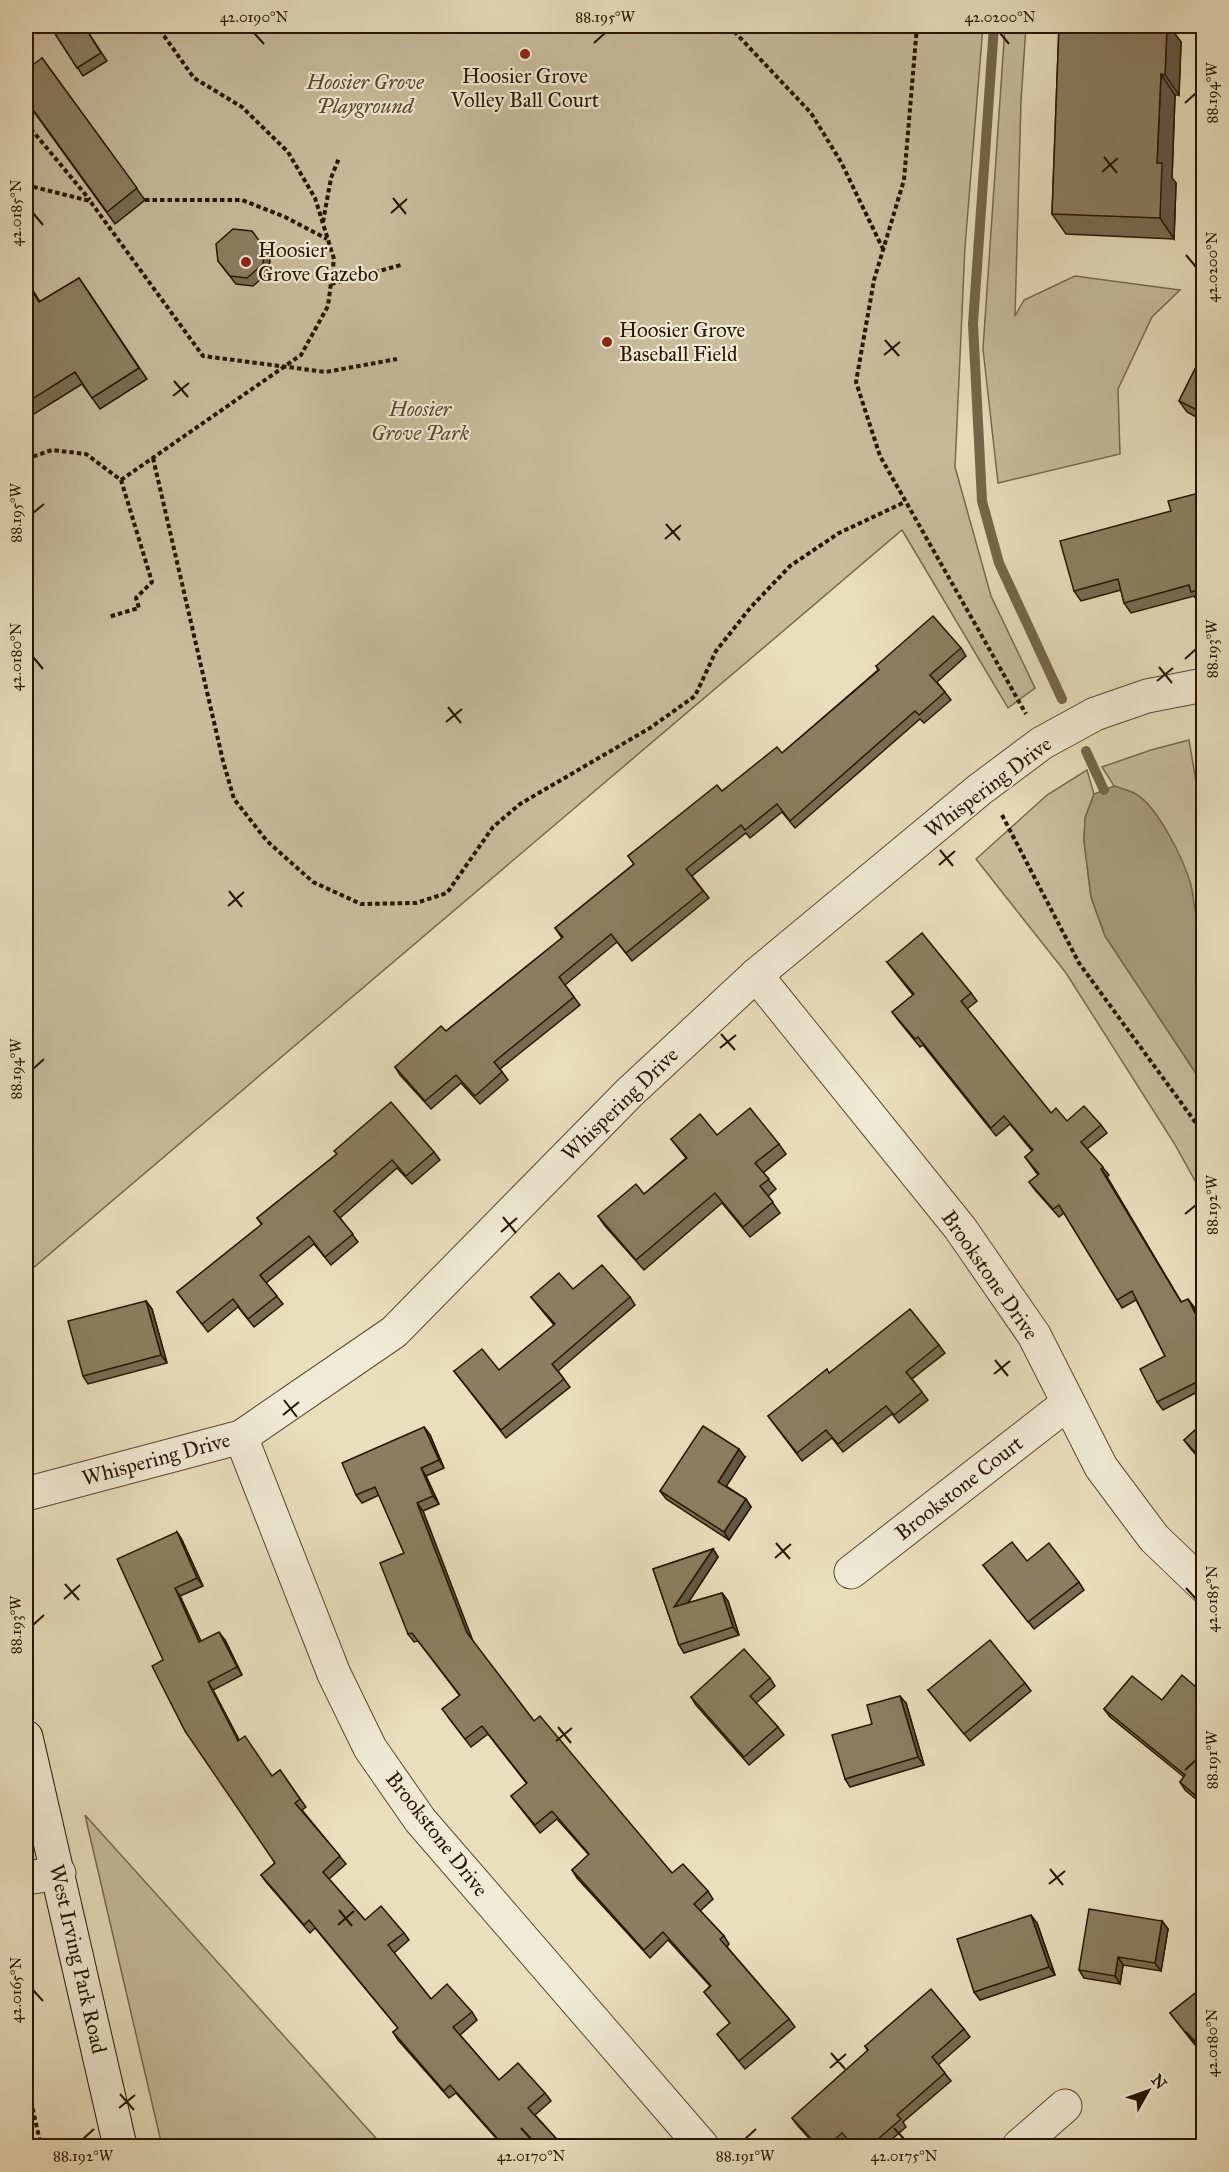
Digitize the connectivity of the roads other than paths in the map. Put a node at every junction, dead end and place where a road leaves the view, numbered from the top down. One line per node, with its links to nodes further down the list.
1 (1203, 685): 2 (street, Whispering Drive)
2 (756, 975): 3 (street, Brookstone Drive); 4 (street, Whispering Drive)
3 (1067, 1404): 6 (street, Brookstone Court); 7 (street, Brookstone Drive)
4 (241, 1437): 5 (street, Whispering Drive); 13 (street, Brookstone Drive)
5 (26, 1494)
6 (851, 1572)
7 (1203, 1586)
8 (26, 1737): 9 (street, West Irving Park Road)
9 (59, 1873): 10 (street); 12 (street, West Irving Park Road)
10 (26, 1878)
11 (1065, 2106): 14 (street)
12 (120, 2146)
13 (702, 2146)
14 (1019, 2146)

